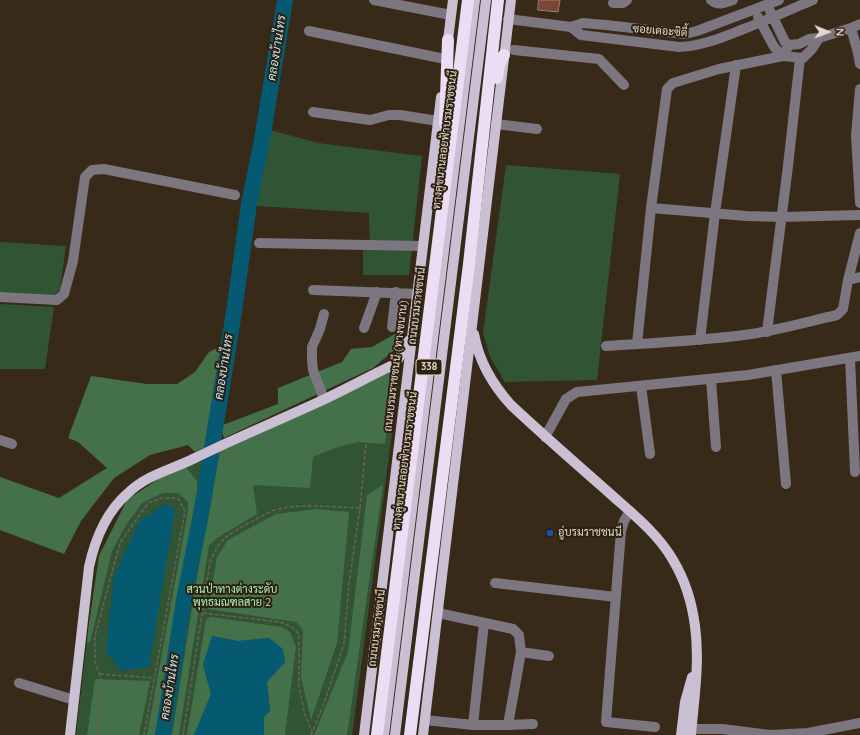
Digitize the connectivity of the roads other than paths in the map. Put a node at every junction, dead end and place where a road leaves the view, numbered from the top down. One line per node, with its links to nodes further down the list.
1 (374, 0): 16 (street)
2 (453, 0): 16 (main road, ถนนบรมราชชนนี (ทางขนาน) / 338)
3 (468, 0): 41 (highway, ถนนบรมราชชนนี / 338)
4 (474, 0): 99 (main road, ทางคู่ขนานลอยฟ้าบรมราชชนนี / 338)
5 (486, 0): 100 (main road, 338)
6 (498, 0): 40 (highway, 338)
7 (511, 0): 18 (main road)
8 (627, 0): 13 (street)
9 (711, 0): 10 (street)
10 (734, 0)
11 (779, 0): 14 (street, ซอยเดอะซิตี้)
12 (813, 0): 17 (street, ซอยเดอะซิตี้)
13 (613, 4)
14 (767, 5): 15 (street, ซอยเดอะซิตี้); 17 (street)
15 (756, 10): 19 (street); 20 (street, ซอยเดอะซิตี้)
16 (451, 15): 26 (main road, ถนนบรมราชชนนี (ทางขนาน) / 338)
17 (773, 17): 19 (street, ซอยเดอะซิตี้); 27 (street)
18 (508, 19): 22 (street, ซอยเดอะซิตี้); 28 (main road)
19 (761, 22): 24 (street, ซอยเดอะซิตี้); 29 (street)
20 (606, 25): 22 (street, ซอยเดอะซิตี้); 24 (street)
21 (855, 26): 25 (street); 32 (street)
22 (571, 27): 24 (street, ซอยเดอะซิตี้)
23 (309, 31): 31 (street)
24 (605, 38)
25 (819, 38): 27 (street); 30 (street)
26 (448, 40): 31 (main road, ถนนบรมราชชนนี (ทางขนาน) / 338); 41 (highway)
27 (789, 45): 29 (street)
28 (509, 52): 34 (street); 38 (main road); 40 (highway)
29 (783, 56): 30 (street); 33 (street)
30 (800, 58): 47 (street)
31 (445, 59): 37 (main road, ถนนบรมราชชนนี (ทางขนาน) / 338)
32 (860, 64)
33 (736, 65): 44 (street); 45 (street)
34 (624, 85)
35 (860, 89): 43 (street)
36 (313, 112): 37 (street)
37 (438, 121): 50 (main road, ถนนบรมราชชนนี (ทางขนาน) / 338)
38 (496, 124): 39 (street); 59 (main road)
39 (537, 129)
40 (478, 186): 101 (highway, 338)
41 (444, 192): 98 (highway, ถนนบรมราชชนนี / 338)
42 (235, 195): 57 (street)
43 (860, 202)
44 (651, 208): 45 (street); 65 (street)
45 (714, 213): 47 (street); 64 (street)
46 (860, 215): 47 (street)
47 (781, 217): 62 (street)
48 (860, 233): 52 (street)
49 (259, 243): 50 (street)
50 (423, 246): 56 (main road, ถนนบรมราชชนนี (ทางขนาน) / 338)
51 (860, 277): 52 (street)
52 (848, 280): 62 (street)
53 (313, 290): 54 (street)
54 (377, 292): 55 (street); 61 (street)
55 (396, 292): 56 (street); 60 (street)
56 (417, 294): 63 (main road, ถนนบรมราชชนนี (ทางขนาน) / 338)
57 (0, 297)
58 (324, 314): 71 (street)
59 (472, 323): 72 (main road); 82 (main road)
60 (392, 327)
61 (364, 328)
62 (767, 332): 64 (street)
63 (412, 334): 71 (main road); 97 (main road, ถนนบรมราชชนนี (ทางขนาน) / 338)
64 (700, 340): 65 (street)
65 (637, 344): 66 (street)
66 (606, 346)
67 (855, 357): 68 (street); 77 (street)
68 (776, 370): 69 (street); 78 (street)
69 (711, 379): 70 (street); 75 (street)
70 (641, 386): 72 (street); 76 (street)
71 (324, 399): 88 (main road)
72 (545, 437): 79 (main road)
73 (0, 440): 74 (street)
74 (12, 444)
75 (716, 447)
76 (650, 454)
77 (855, 472)
78 (786, 484)
79 (630, 512): 81 (street); 86 (main road)
80 (495, 583): 81 (street)
81 (616, 597): 94 (street)
82 (438, 613): 83 (street); 89 (main road)
83 (484, 622): 84 (street); 92 (street)
84 (521, 652): 85 (street); 93 (street)
85 (549, 656)
86 (698, 664): 95 (main road); 103 (main road)
87 (18, 683): 88 (street)
88 (74, 700): 96 (main road)
89 (425, 720): 92 (street); 102 (main road)
90 (860, 723): 95 (street)
91 (533, 724): 93 (street)
92 (473, 725): 93 (street)
93 (508, 725)
94 (656, 727)
95 (691, 732)
96 (70, 735)
97 (364, 735)
98 (377, 735)
99 (384, 735)
100 (395, 735)
101 (410, 735)
102 (423, 735)
103 (681, 735)

